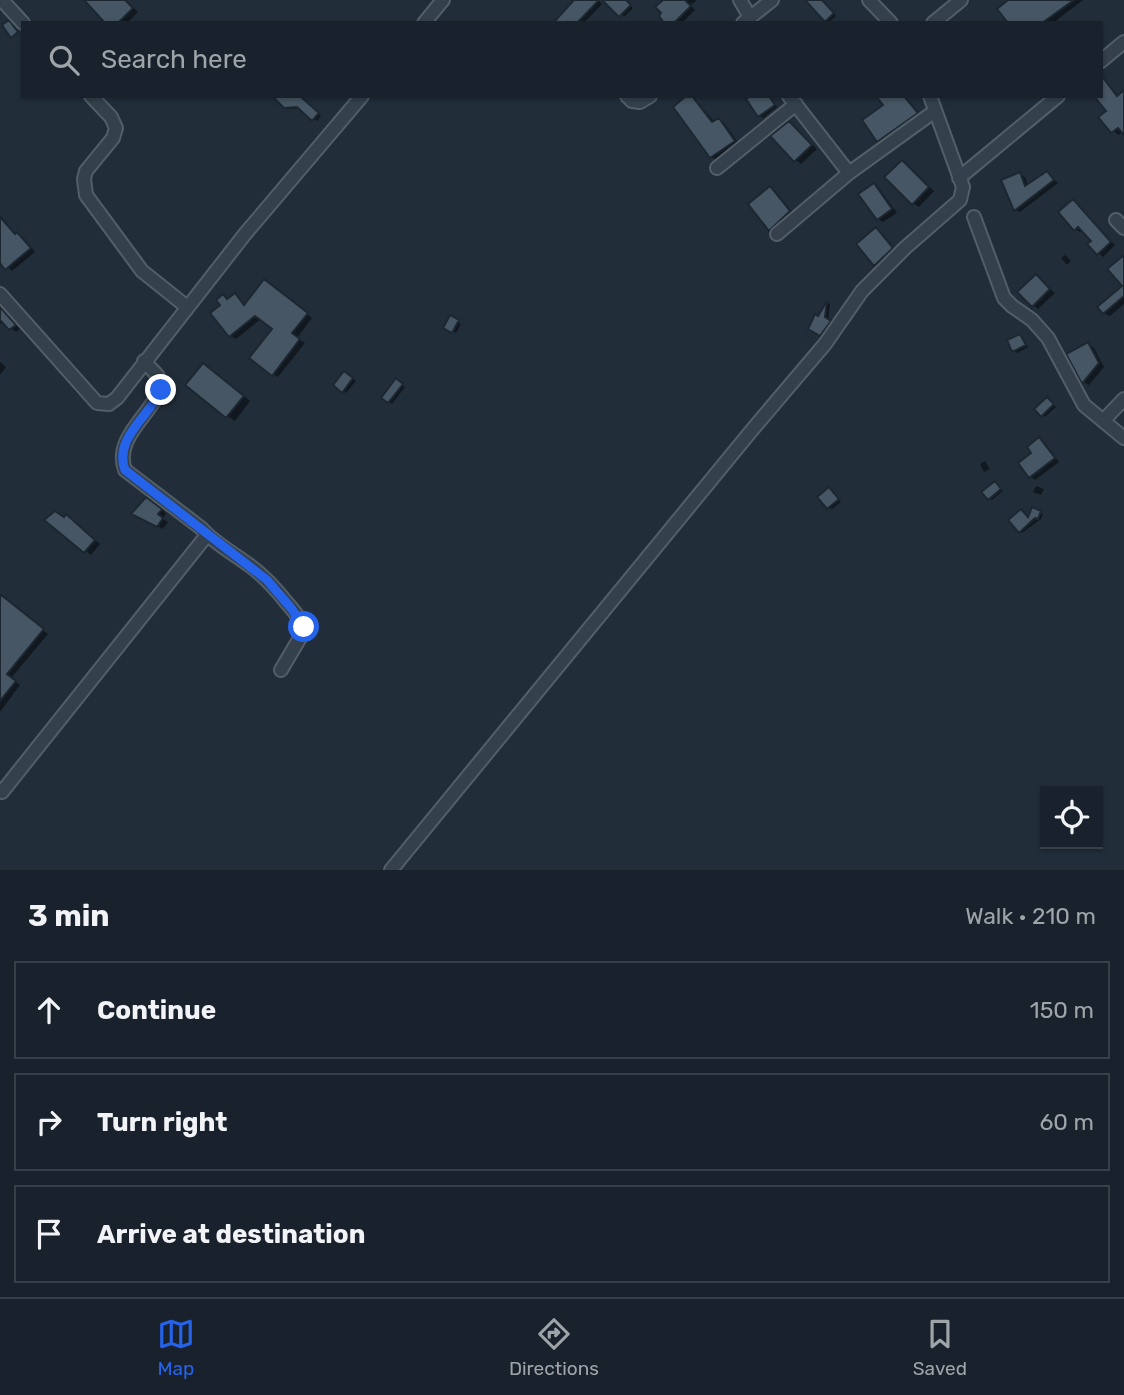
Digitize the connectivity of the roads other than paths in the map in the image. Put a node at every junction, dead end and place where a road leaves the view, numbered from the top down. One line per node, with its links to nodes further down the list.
1 (2, 0): 8 (street)
2 (443, 0): 9 (street)
3 (740, 0): 7 (street)
4 (772, 0): 7 (street)
5 (869, 0): 10 (street)
6 (961, 0): 11 (street)
7 (747, 20)
8 (21, 21)
9 (426, 21)
10 (889, 21)
11 (935, 21)
12 (1124, 42): 13 (street)
13 (1103, 59)
14 (93, 98): 28 (street)
15 (360, 98): 28 (street)
16 (630, 98): 17 (street)
17 (647, 98)
18 (931, 98): 21 (street)
19 (1056, 98): 24 (street)
20 (792, 100): 22 (street); 23 (street)
21 (935, 111): 23 (street); 24 (street)
22 (717, 169)
23 (849, 173): 26 (street)
24 (959, 178): 36 (street)
25 (974, 217): 31 (street)
26 (777, 234)
27 (0, 294): 29 (street)
28 (187, 307): 29 (street)
29 (144, 361): 33 (street)
30 (1124, 399): 31 (street)
31 (1103, 421): 32 (street)
32 (1124, 438)
33 (207, 535): 34 (street); 35 (street)
34 (281, 670)
35 (2, 792)
36 (391, 870)

